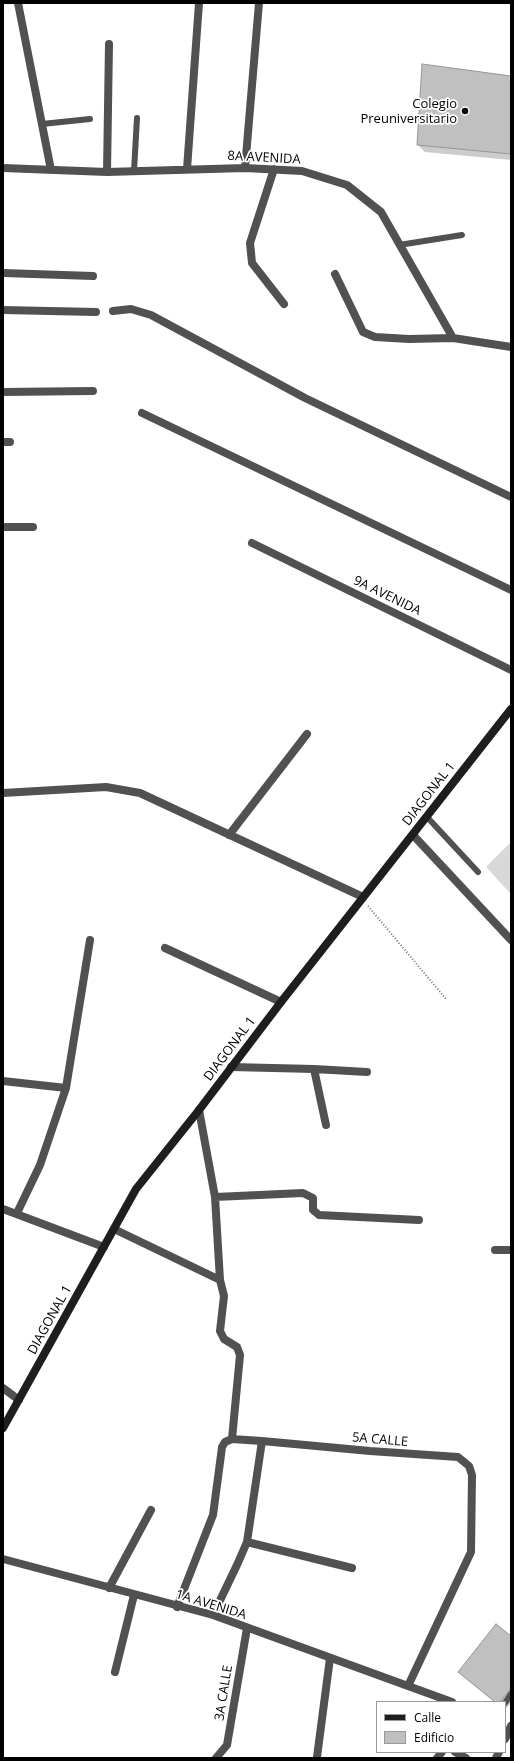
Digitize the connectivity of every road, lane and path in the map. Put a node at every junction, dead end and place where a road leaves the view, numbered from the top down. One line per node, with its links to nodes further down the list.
1 (18, 3): 7 (street)
2 (199, 3): 10 (street)
3 (259, 3): 9 (street)
4 (109, 44): 14 (street)
5 (137, 118): 13 (lane)
6 (90, 119): 7 (lane)
7 (42, 124): 12 (street)
8 (3, 168): 12 (street, 8A AVENIDA)
9 (244, 168): 10 (street, 8A AVENIDA); 11 (street, 8A AVENIDA)
10 (187, 169): 13 (street, 8A AVENIDA)
11 (274, 169): 16 (street, 8A AVENIDA); 20 (street)
12 (51, 170): 14 (street, 8A AVENIDA)
13 (134, 171): 14 (street, 8A AVENIDA)
14 (107, 172)
15 (462, 235): 16 (lane)
16 (399, 245): 24 (street, 8A AVENIDA)
17 (3, 272): 19 (street)
18 (335, 274): 24 (street)
19 (94, 276)
20 (284, 304)
21 (3, 310): 23 (street)
22 (113, 311): 29 (street)
23 (96, 312)
24 (453, 338): 25 (street)
25 (511, 347)
26 (93, 391): 27 (street)
27 (3, 392)
28 (142, 413): 33 (street)
29 (511, 497)
30 (3, 527): 31 (street)
31 (33, 527)
32 (252, 543): 34 (street, 9A AVENIDA)
33 (511, 590)
34 (511, 670)
35 (511, 709): 38 (street, DIAGONAL 1)
36 (307, 734): 39 (street)
37 (3, 792): 39 (street)
38 (427, 817): 40 (street, DIAGONAL 1); 41 (lane)
39 (229, 835): 42 (street)
40 (413, 835): 42 (street, DIAGONAL 1); 44 (street)
41 (478, 872)
42 (362, 898): 46 (path); 47 (street, DIAGONAL 1)
43 (90, 940): 52 (street)
44 (511, 940)
45 (165, 948): 47 (street)
46 (446, 999)
47 (281, 1002): 48 (street, DIAGONAL 1)
48 (231, 1067): 49 (street); 53 (street, DIAGONAL 1)
49 (314, 1069): 50 (street); 54 (street)
50 (367, 1072)
51 (3, 1082): 52 (street)
52 (66, 1088): 57 (street)
53 (199, 1110): 55 (street); 59 (street, DIAGONAL 1)
54 (326, 1125)
55 (215, 1197): 58 (street); 63 (street)
56 (3, 1209): 57 (street)
57 (18, 1214): 60 (street)
58 (419, 1220)
59 (114, 1228): 60 (street, DIAGONAL 1); 63 (street)
60 (104, 1247): 65 (street, DIAGONAL 1)
61 (495, 1250): 62 (street)
62 (511, 1250)
63 (220, 1280): 67 (street)
64 (3, 1388): 65 (street)
65 (19, 1400): 66 (street, DIAGONAL 1)
66 (3, 1428)
67 (232, 1439): 68 (street, 5A CALLE); 75 (street)
68 (262, 1441): 70 (street); 80 (street, 5A CALLE)
69 (151, 1510): 73 (street)
70 (247, 1542): 72 (street); 76 (street)
71 (3, 1559): 73 (street, 1A AVENIDA)
72 (352, 1568)
73 (109, 1588): 74 (street, 1A AVENIDA)
74 (134, 1595): 75 (street, 1A AVENIDA); 79 (street)
75 (177, 1607): 76 (street, 1A AVENIDA)
76 (213, 1615): 77 (street, 1A AVENIDA)
77 (247, 1628): 78 (street, 1A AVENIDA); 86 (street, 3A CALLE)
78 (330, 1658): 80 (street, 1A AVENIDA); 85 (street)
79 (115, 1672)
80 (408, 1686): 81 (street, 1A AVENIDA)
81 (449, 1701)
82 (511, 1726): 83 (street)
83 (506, 1737)
84 (457, 1753): 87 (street)
85 (317, 1757)
86 (216, 1758)
87 (466, 1758)

